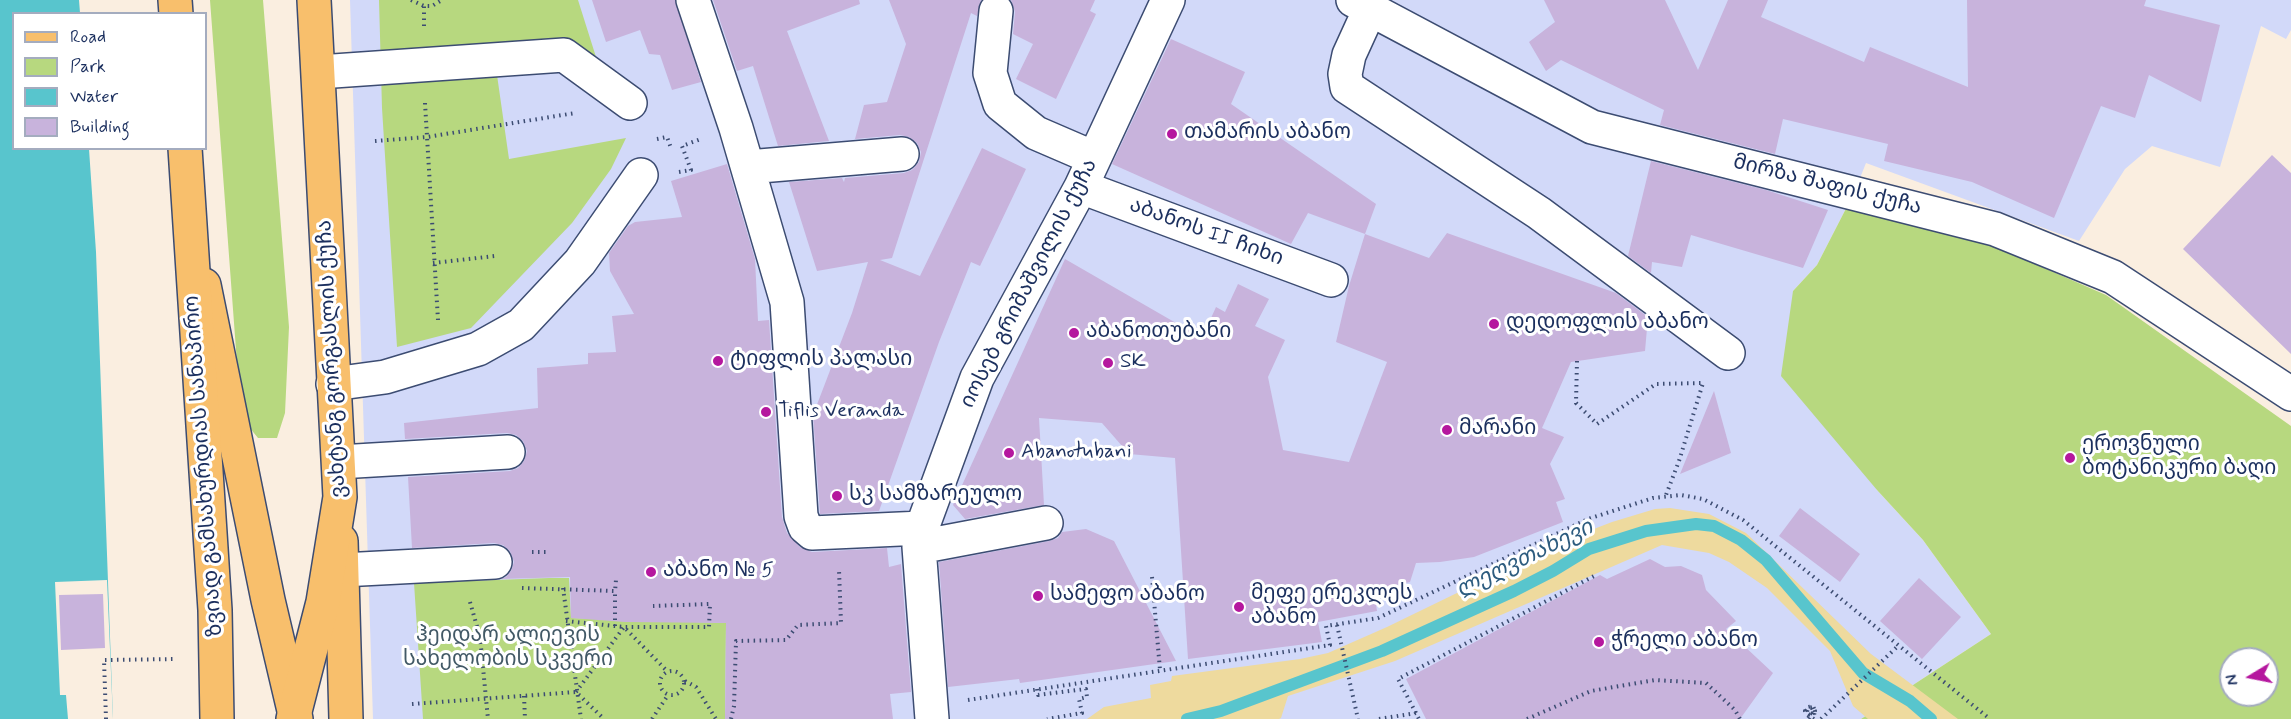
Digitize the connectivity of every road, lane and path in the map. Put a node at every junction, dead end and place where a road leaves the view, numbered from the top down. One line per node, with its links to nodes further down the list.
1 (314, 0): 10 (main road, ვახტანგ გორგასლის ქუჩა)
2 (411, 0): 7 (path)
3 (442, 0): 7 (path)
4 (693, 0): 20 (street)
5 (1168, 0): 21 (street, იოსებ გრიშაშვილის ქუჩა)
6 (1362, 5): 27 (street); 31 (street, მირზა შაფის ქუჩა)
7 (424, 6): 9 (path)
8 (996, 11): 21 (street, აბანოს II ჩიხი)
9 (424, 66): 10 (street); 11 (street); 12 (path)
10 (319, 72): 30 (main road, ვახტანგ გორგასლის ქუჩა)
11 (630, 103): 12 (path)
12 (427, 137): 14 (path); 25 (path)
13 (667, 137): 18 (path)
14 (375, 141)
15 (691, 142): 19 (path)
16 (185, 150): 23 (main road)
17 (902, 154): 20 (street)
18 (673, 155)
19 (677, 164)
20 (748, 167): 37 (street)
21 (1087, 172): 26 (street, აბანოს II ჩიხი); 37 (street, იოსებ გრიშაშვილის ქუჩა)
22 (641, 176): 28 (street)
23 (189, 213): 66 (main road); 69 (main road, ზვიად გამსახურდიას სანაპირო)
24 (495, 256): 25 (path)
25 (434, 263): 28 (path)
26 (1331, 280)
27 (1728, 353)
28 (440, 359): 30 (street)
29 (1577, 361): 34 (path)
30 (333, 384): 33 (main road, ვახტანგ გორგასლის ქუჩა)
31 (2291, 394)
32 (508, 453): 33 (street)
33 (339, 462): 35 (main road, ვახტანგ გორგასლის ქუჩა)
34 (1666, 495): 50 (path); 53 (path)
35 (340, 497): 40 (main road, ვახტანგ გორგასლის ქუჩა); 66 (main road)
36 (1046, 523): 37 (street)
37 (920, 537): 78 (street, იოსებ გრიშაშვილის ქუჩა)
38 (495, 562): 40 (street)
39 (839, 569): 77 (path)
40 (342, 570): 70 (main road, ვახტანგ გორგასლის ქუჩა)
41 (1594, 576): 65 (path)
42 (1152, 577): 55 (path)
43 (616, 580): 46 (path)
44 (562, 588): 49 (path)
45 (570, 588): 46 (path)
46 (615, 591): 51 (path)
47 (469, 599): 63 (path)
48 (653, 606): 52 (path)
49 (566, 621): 51 (path); 59 (path)
50 (1337, 625): 55 (path); 80 (path)
51 (615, 626): 52 (path)
52 (624, 627): 56 (path); 59 (path)
53 (1898, 646): 67 (path); 87 (path)
54 (176, 659): 68 (path)
55 (1160, 670): 58 (path)
56 (667, 672): 57 (path); 61 (path)
57 (684, 680): 61 (path); 76 (path)
58 (1034, 689): 60 (path); 79 (path)
59 (576, 692): 62 (path); 73 (path); 74 (path)
60 (1009, 693)
61 (668, 694): 75 (path)
62 (524, 696): 63 (path); 72 (path)
63 (487, 699): 64 (path); 71 (path)
64 (412, 704)
65 (1416, 713): 81 (path); 82 (path)
66 (294, 717)
67 (1822, 717)
68 (106, 719)
69 (217, 719)
70 (346, 719)
71 (488, 719)
72 (525, 719)
73 (581, 719)
74 (604, 719)
75 (652, 719)
76 (716, 719)
77 (731, 719)
78 (932, 719)
79 (1047, 719)
80 (1358, 719)
81 (1379, 719)
82 (1419, 719)
83 (1527, 719): 84 (path)
84 (1740, 719)
85 (1809, 719): 86 (path, bridge)
86 (1814, 719)
87 (1990, 719)

